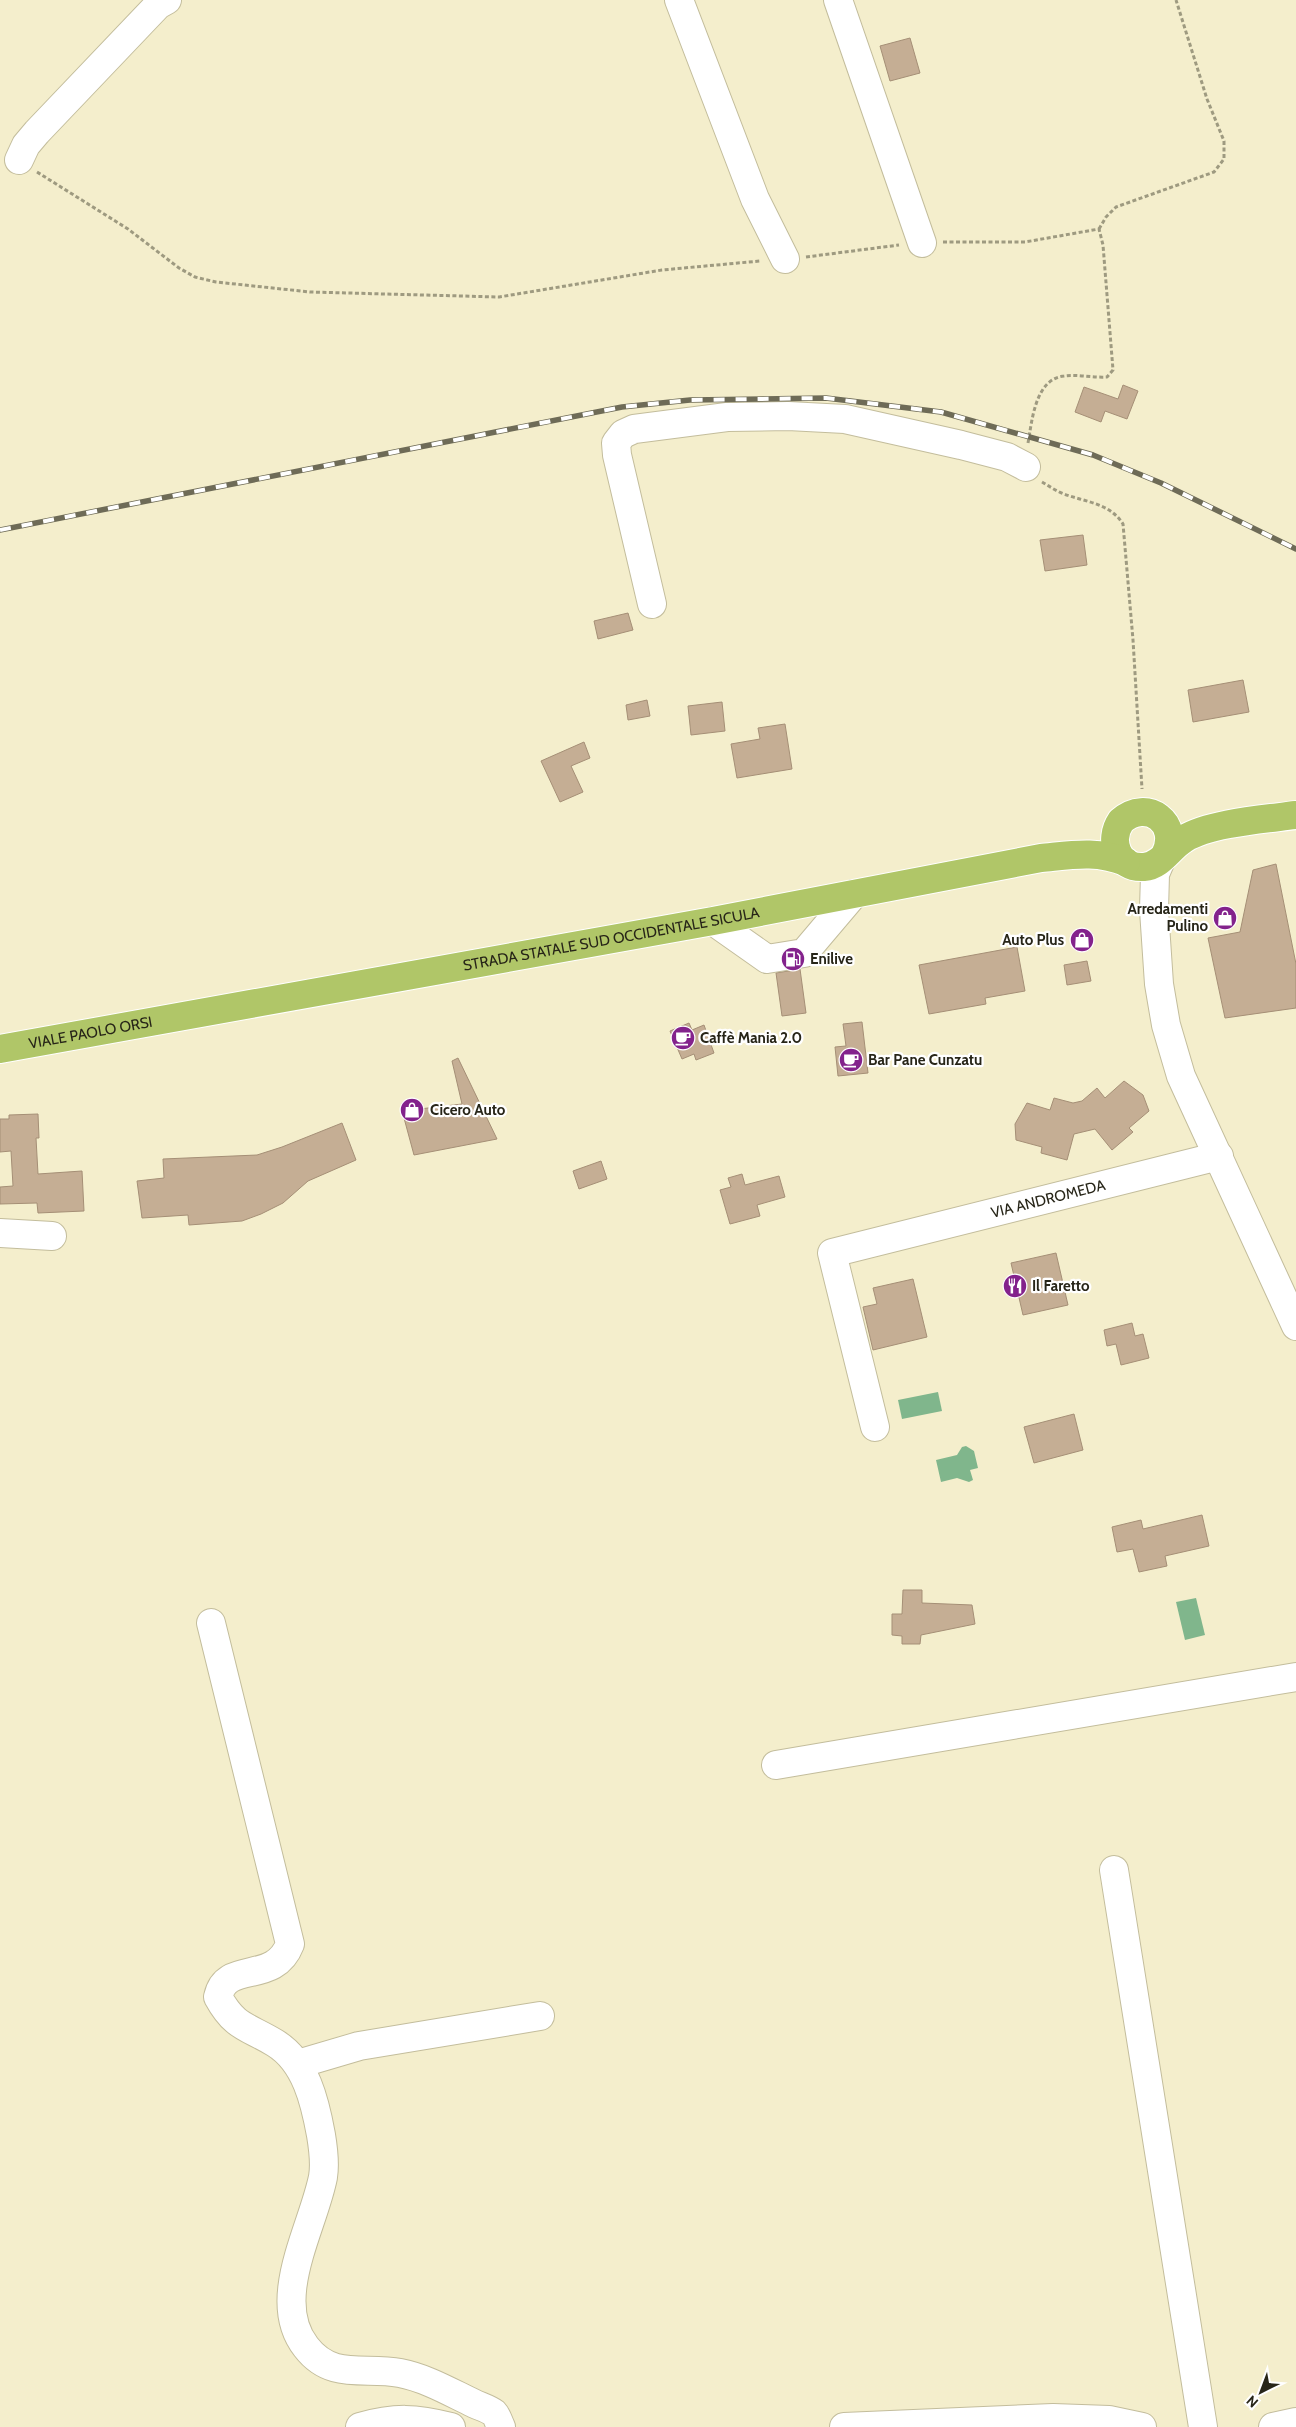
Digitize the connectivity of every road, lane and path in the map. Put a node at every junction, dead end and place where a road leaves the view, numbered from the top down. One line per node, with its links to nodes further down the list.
1 (167, 0): 5 (street)
2 (679, 0): 8 (street)
3 (838, 0): 7 (street)
4 (1176, 0): 6 (path)
5 (19, 160): 8 (path)
6 (1099, 229): 7 (path); 9 (path)
7 (922, 243): 8 (path)
8 (785, 259)
9 (1026, 467): 10 (street); 12 (path)
10 (652, 604)
11 (1296, 815): 13 (main road)
12 (1141, 816): 13 (main road); 14 (main road); 15 (main road); 16 (main road)
13 (1232, 824): 14 (main road)
14 (1163, 857): 16 (main road); 18 (street)
15 (1041, 858): 16 (main road); 17 (main road, STRADA STATALE SUD OCCIDENTALE SICULA)
16 (1128, 863): 18 (street)
17 (854, 894): 19 (main road, STRADA STATALE SUD OCCIDENTALE SICULA); 19 (street)
18 (1154, 910): 22 (street)
19 (713, 921): 20 (main road, STRADA STATALE SUD OCCIDENTALE SICULA)
20 (182, 1017): 21 (main road, VIALE PAOLO ORSI)
21 (0, 1049)
22 (1219, 1156): 25 (street); 26 (street, VIA ANDROMEDA)
23 (0, 1233): 24 (street)
24 (52, 1236)
25 (1296, 1326)
26 (875, 1427)
27 (211, 1623): 32 (street)
28 (1296, 1677): 29 (street)
29 (776, 1765)
30 (1114, 1870): 39 (street)
31 (540, 2016): 32 (street)
32 (298, 2064): 36 (street)
33 (1296, 2422): 40 (street)
34 (360, 2427): 35 (street)
35 (451, 2427)
36 (501, 2427)
37 (844, 2427): 38 (street)
38 (1142, 2427)
39 (1203, 2427)
40 (1273, 2427)

